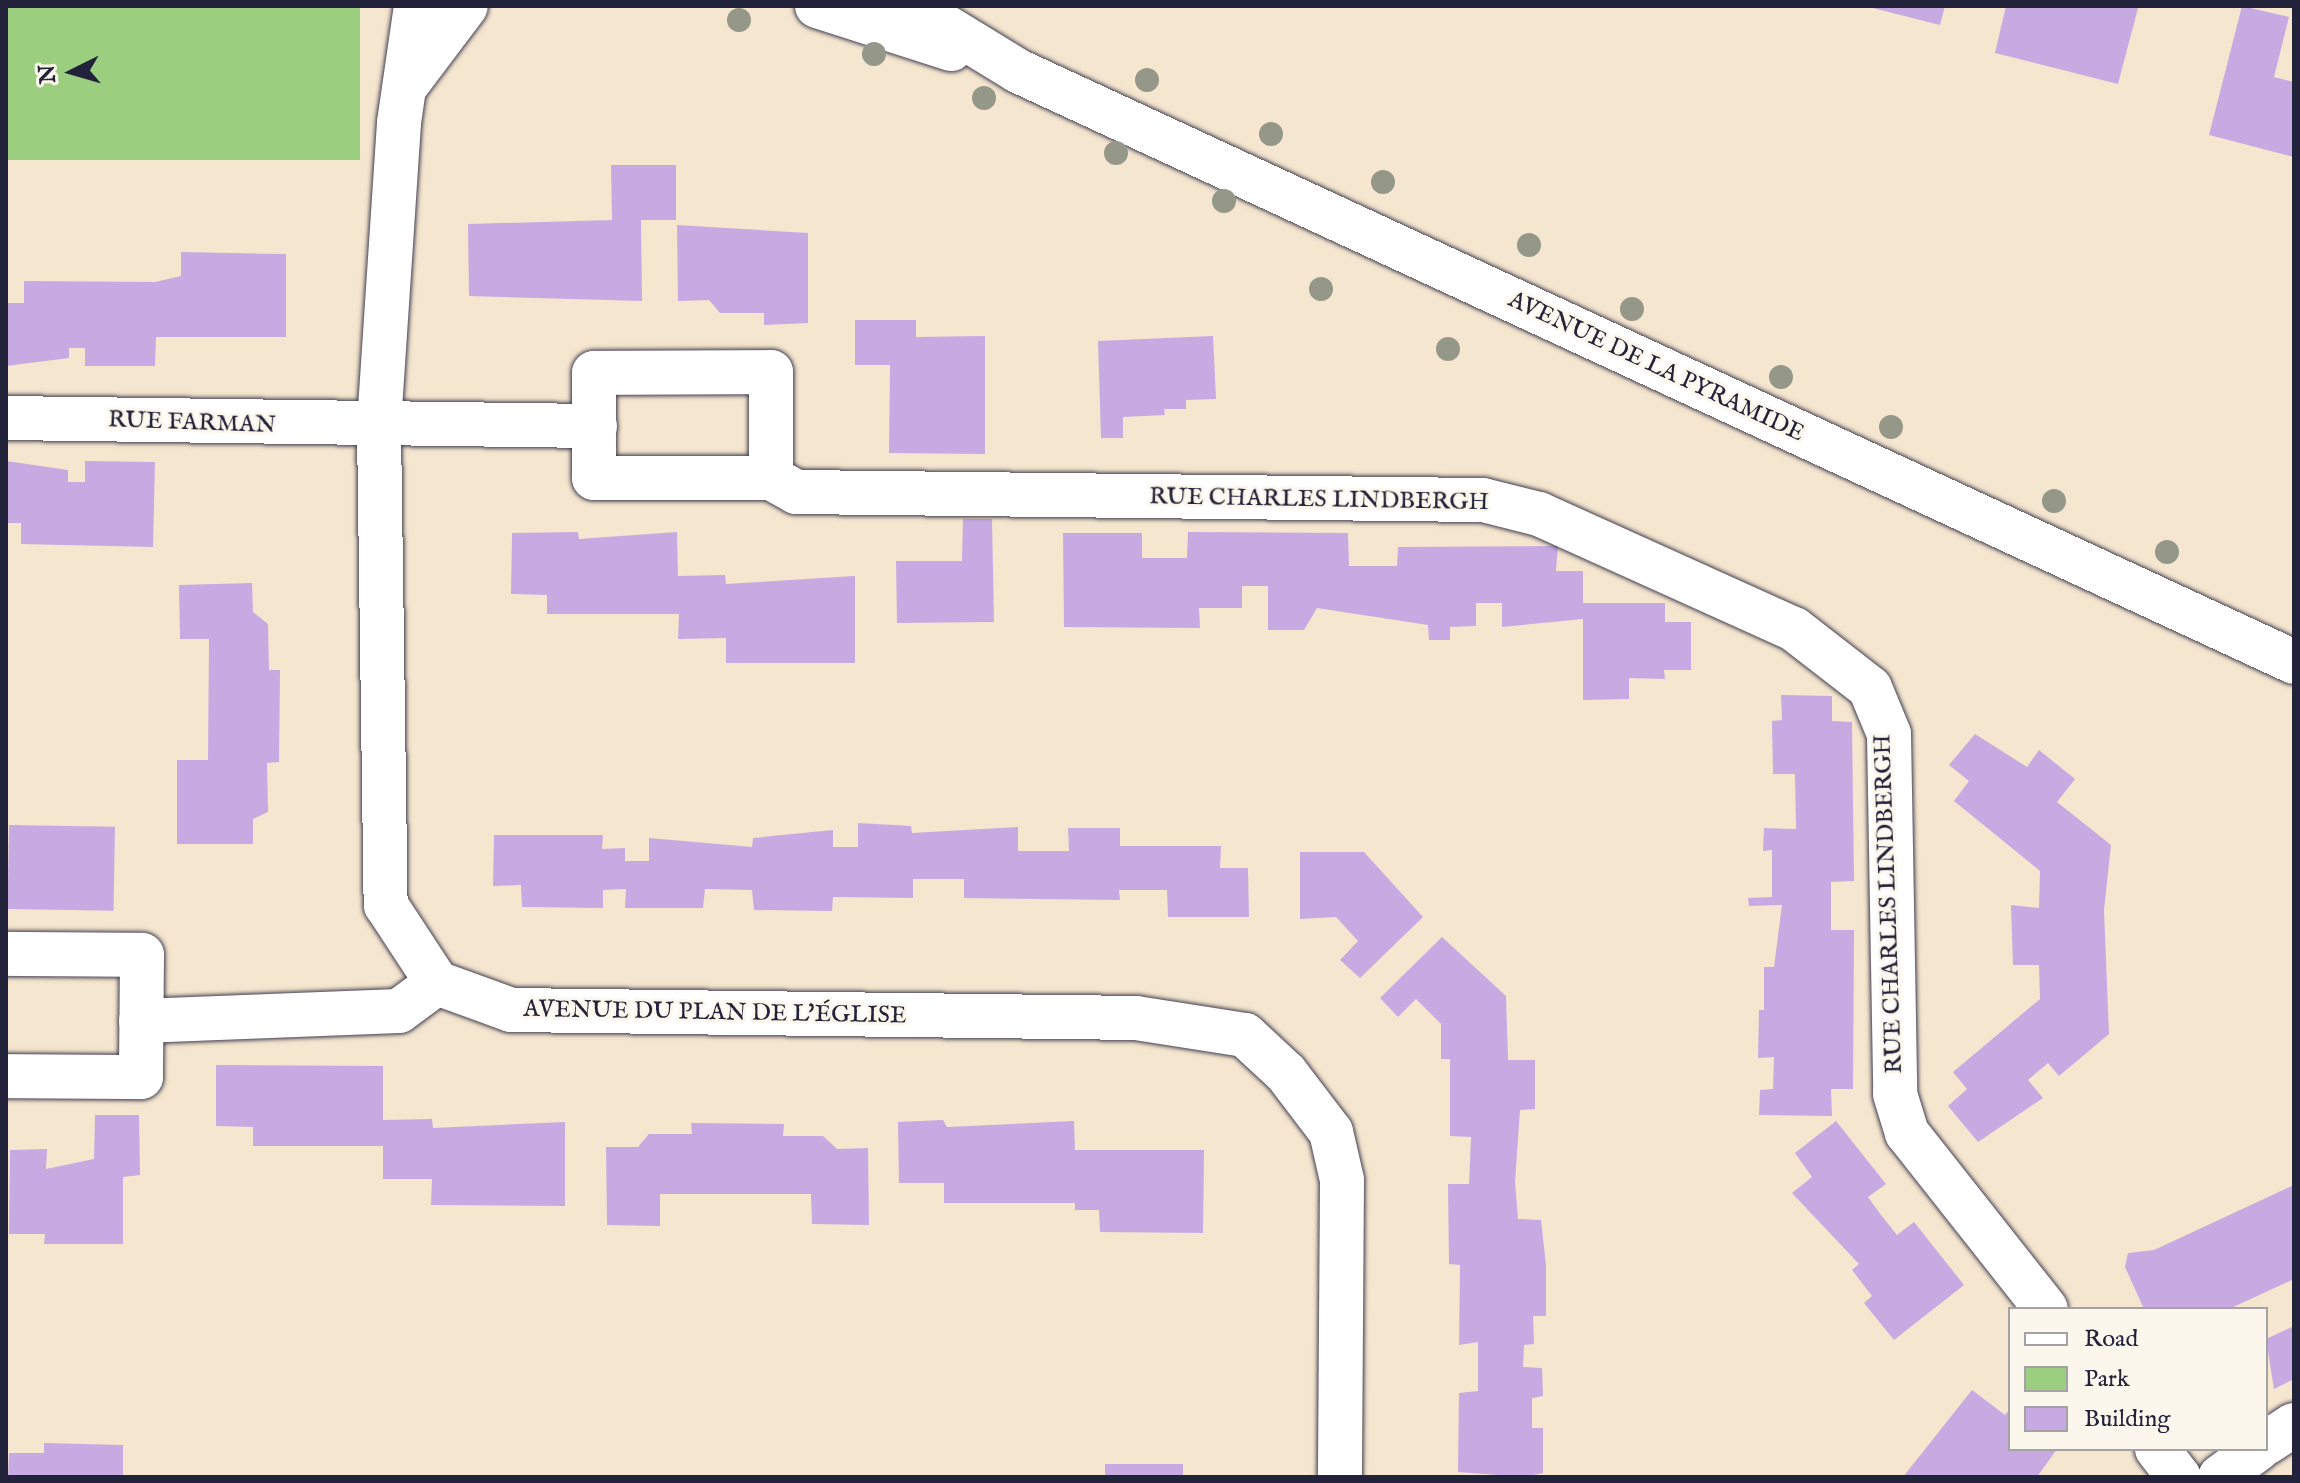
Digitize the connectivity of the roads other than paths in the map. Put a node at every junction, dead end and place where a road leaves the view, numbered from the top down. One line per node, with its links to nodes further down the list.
1 (416, 6): 6 (street)
2 (466, 6): 6 (street)
3 (817, 6): 5 (street, AVENUE DE LA PYRAMIDE)
4 (912, 6): 5 (street, AVENUE DE LA PYRAMIDE)
5 (1018, 71): 11 (street, AVENUE DE LA PYRAMIDE)
6 (408, 83): 9 (street)
7 (6, 418): 9 (street, RUE FARMAN)
8 (595, 426): 9 (street); 10 (street, RUE CHARLES LINDBERGH); 10 (street, RUE CHARLES LINDBERGH)
9 (379, 428): 13 (street)
10 (771, 478): 16 (street, RUE CHARLES LINDBERGH)
11 (2294, 662)
12 (6, 954): 14 (street)
13 (437, 983): 14 (street); 21 (street, AVENUE DU PLAN DE L'ÉGLISE)
14 (141, 1021): 15 (street)
15 (6, 1076)
16 (2044, 1307)
17 (2294, 1425): 18 (street)
18 (2268, 1442)
19 (2159, 1451): 22 (street)
20 (2255, 1451): 23 (street)
21 (1340, 1477)
22 (2179, 1477)
23 (2220, 1477)

